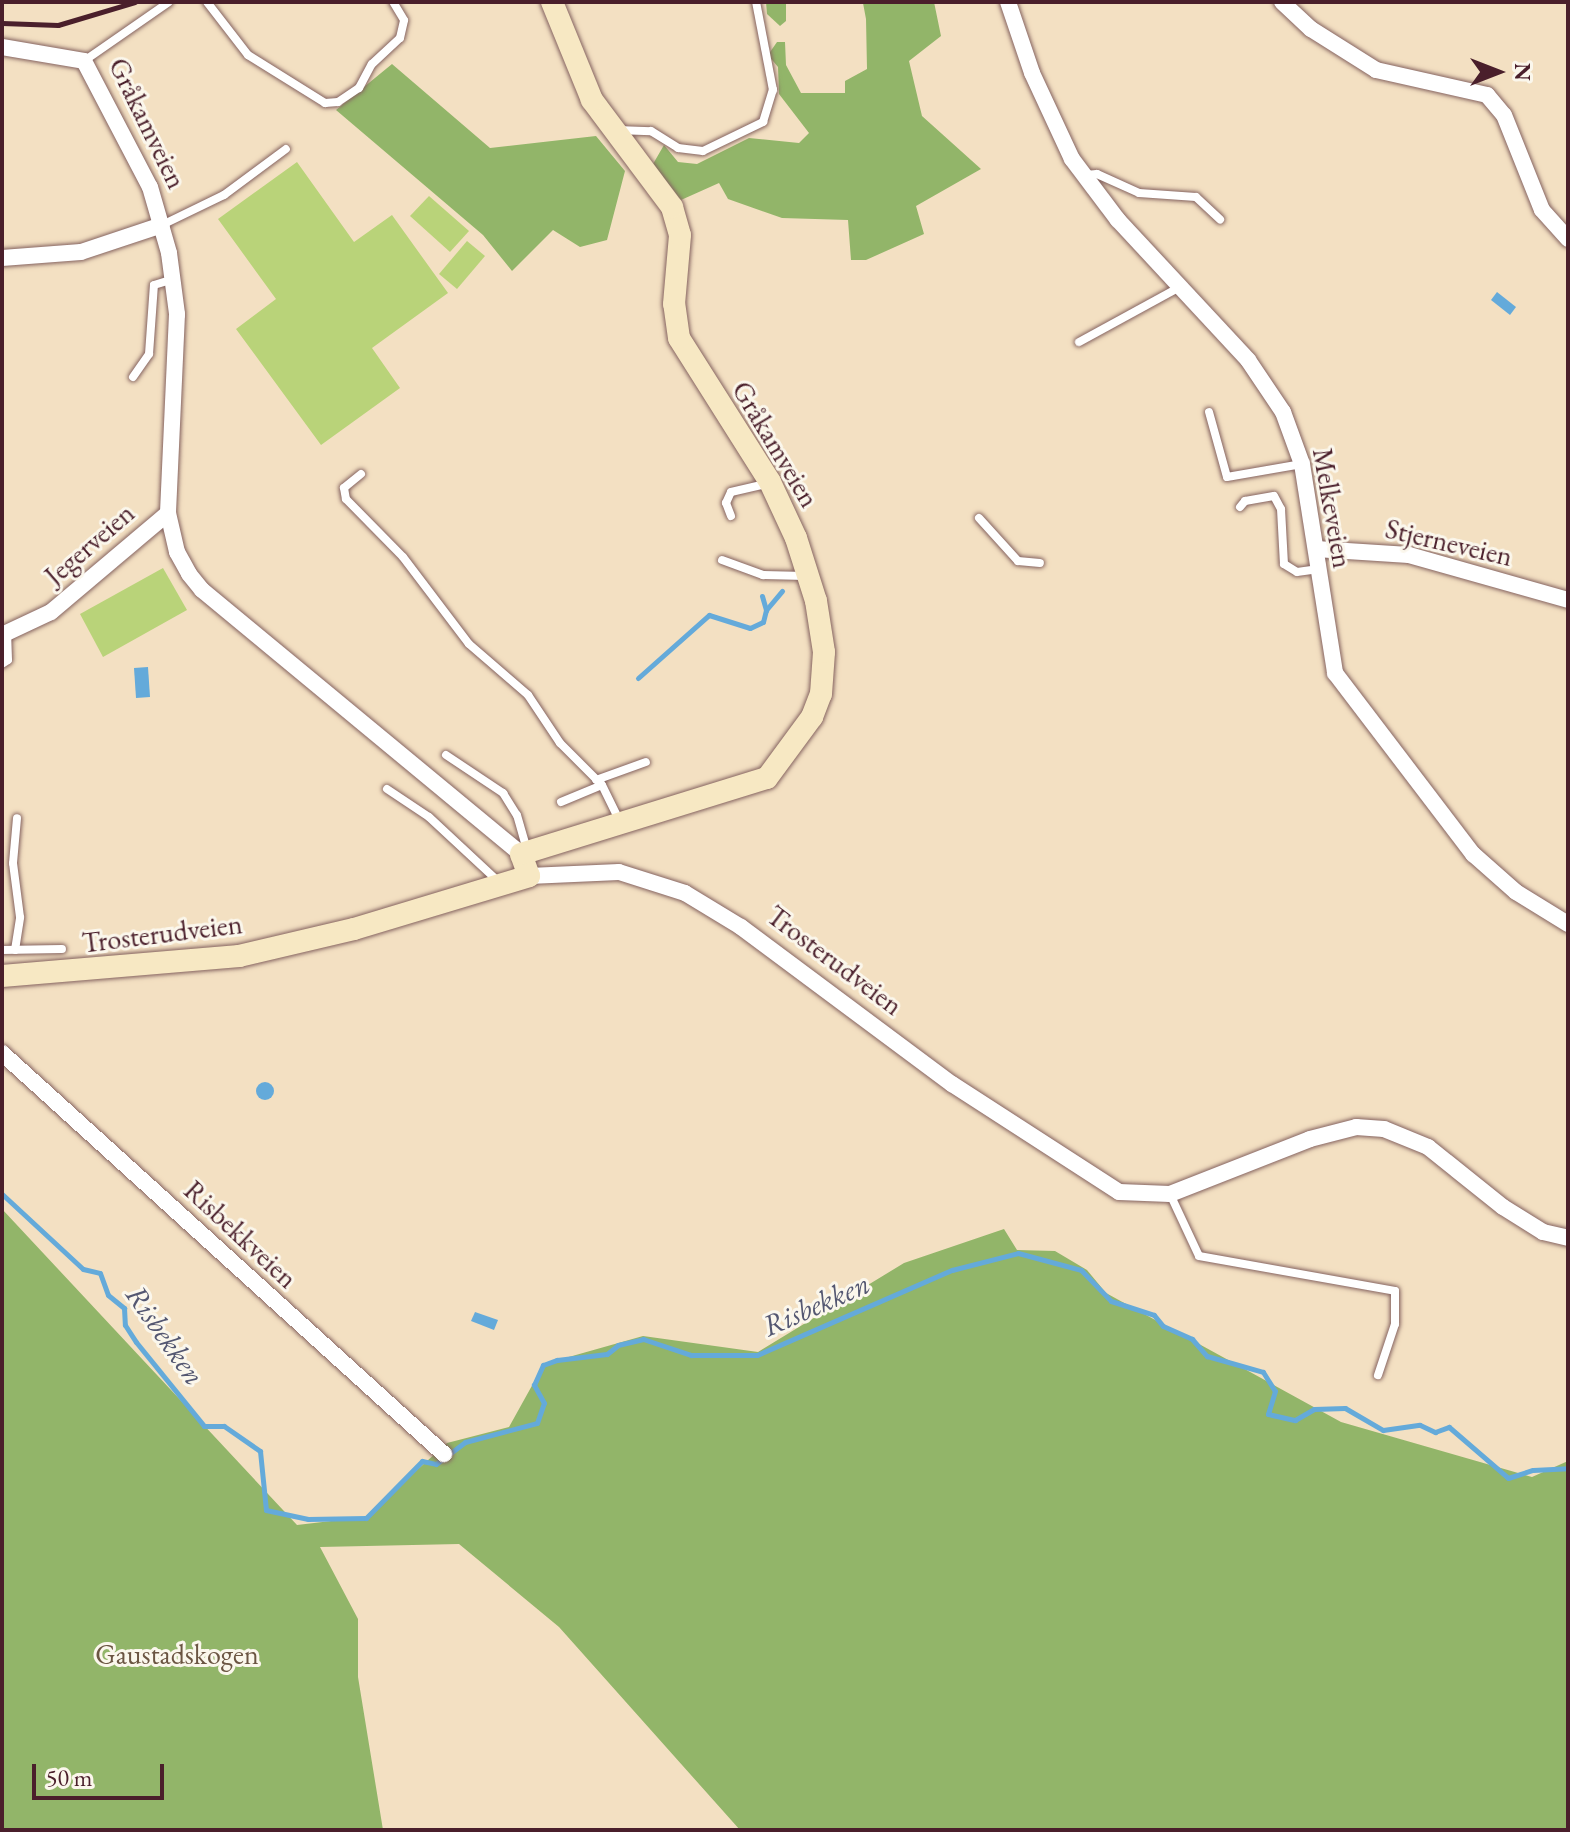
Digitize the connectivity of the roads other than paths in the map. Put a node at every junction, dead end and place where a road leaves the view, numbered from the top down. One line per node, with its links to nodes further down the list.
1 (169, 2): 9 (lane)
2 (207, 2): 3 (lane)
3 (393, 2)
4 (552, 2): 10 (street, Gråkamveien)
5 (756, 2): 10 (lane)
6 (1008, 2): 12 (street, Melkeveien)
7 (1282, 2): 15 (street)
8 (2, 47): 9 (street, Gråkamveien)
9 (84, 61): 14 (street, Gråkamveien)
10 (612, 131): 24 (street, Gråkamveien)
11 (286, 149): 14 (lane)
12 (1084, 176): 13 (lane); 18 (street, Melkeveien)
13 (1220, 219)
14 (162, 225): 16 (street); 17 (street, Gråkamveien)
15 (1568, 239)
16 (2, 258)
17 (174, 279): 20 (lane); 26 (street, Gråkamveien)
18 (1181, 286): 19 (lane); 22 (street, Melkeveien)
19 (1079, 342)
20 (133, 377)
21 (1209, 412): 22 (lane)
22 (1302, 464): 29 (street, Melkeveien)
23 (361, 474): 39 (lane)
24 (770, 482): 27 (lane); 33 (street, Gråkamveien)
25 (1240, 507): 32 (lane)
26 (168, 513): 35 (street, Jegerveien); 44 (street, Gråkamveien)
27 (731, 516)
28 (979, 518): 31 (lane)
29 (1316, 549): 32 (street, Melkeveien); 34 (street, Stjerneveien)
30 (722, 560): 33 (lane)
31 (1040, 563)
32 (1319, 569): 47 (street, Melkeveien)
33 (809, 575): 43 (street, Gråkamveien)
34 (1568, 600)
35 (4, 634): 36 (lane)
36 (2, 664)
37 (446, 755): 44 (lane)
38 (646, 762): 39 (lane)
39 (599, 782): 41 (lane); 43 (lane)
40 (387, 789): 46 (lane)
41 (561, 802)
42 (17, 818): 50 (lane)
43 (620, 823): 44 (street, Gråkamveien)
44 (524, 853): 45 (street)
45 (529, 876): 46 (street, Trosterudveien); 53 (street, Trosterudveien)
46 (500, 884): 51 (street, Trosterudveien)
47 (1568, 924)
48 (62, 949): 50 (lane)
49 (2, 950): 50 (lane)
50 (15, 950)
51 (2, 976)
52 (2, 1053): 56 (street, Risbekkveien)
53 (1170, 1194): 54 (street, Trosterudveien); 55 (lane)
54 (1568, 1238)
55 (1378, 1375)
56 (444, 1454)

